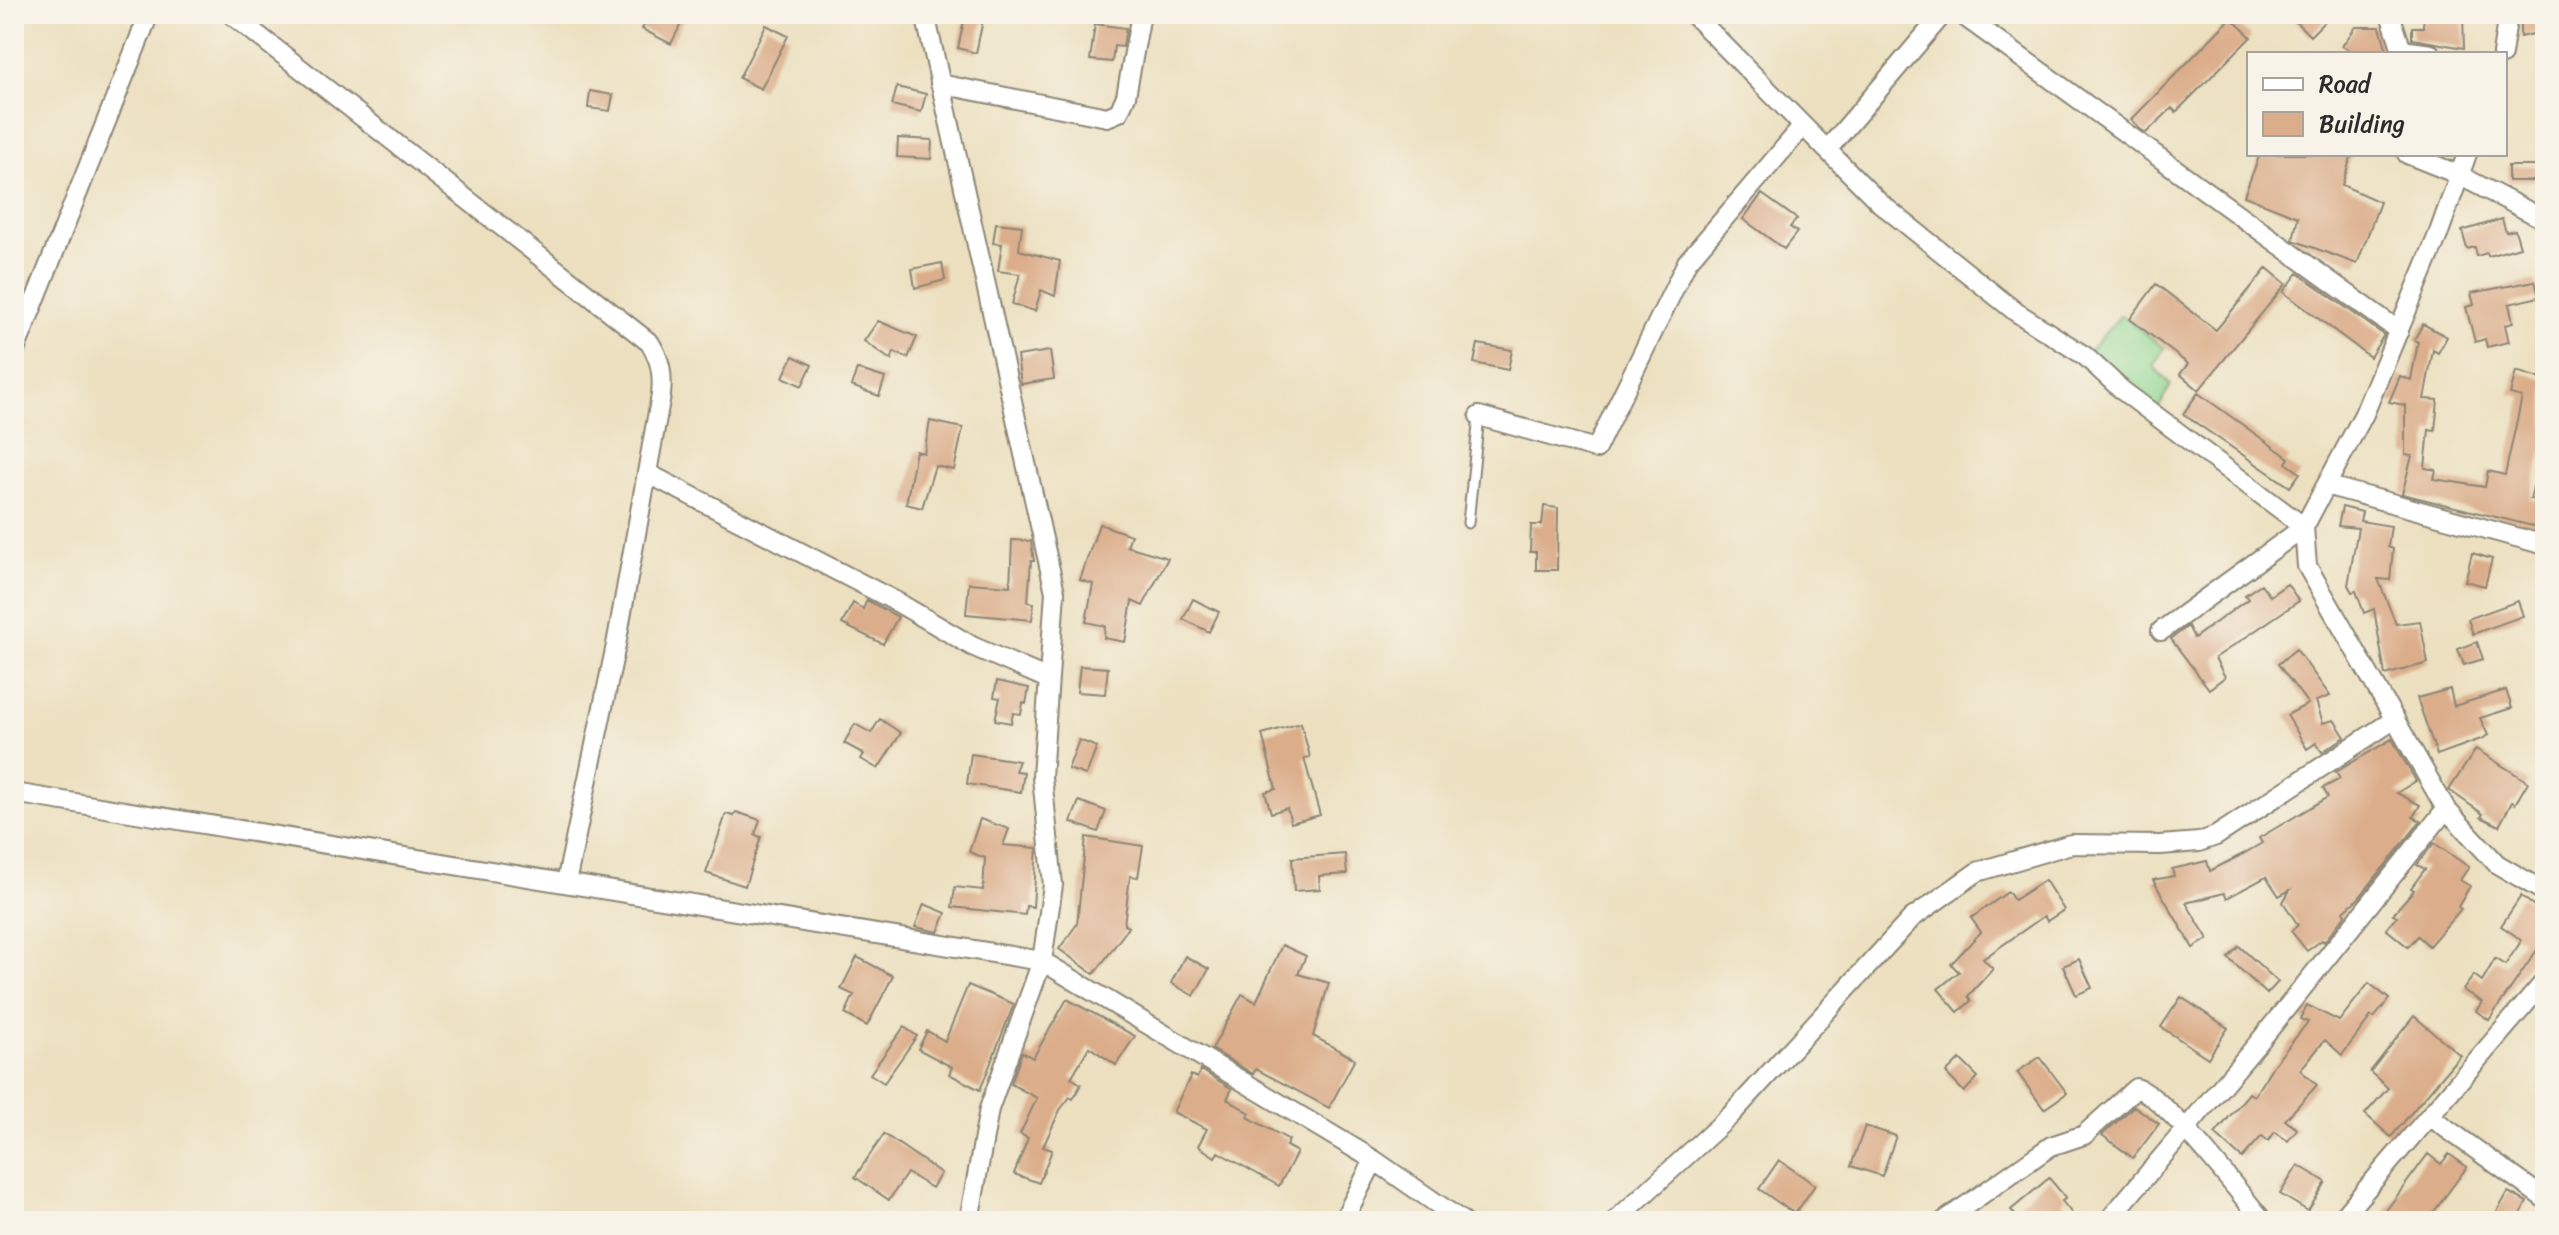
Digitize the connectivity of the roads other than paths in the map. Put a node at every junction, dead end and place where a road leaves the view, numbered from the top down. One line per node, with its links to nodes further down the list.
1 (149, 14): 20 (street)
2 (231, 14): 22 (street)
3 (925, 14): 12 (street)
4 (1141, 14): 12 (street)
5 (1693, 14): 13 (street)
6 (1943, 14): 14 (street)
7 (1961, 14): 19 (street)
8 (2390, 14): 10 (street)
9 (2508, 14): 11 (street)
10 (2416, 52)
11 (2502, 52)
12 (940, 84): 28 (street)
13 (1803, 126): 14 (street); 21 (street)
14 (1827, 150): 25 (street)
15 (2412, 156): 17 (street)
16 (2466, 156): 17 (street)
17 (2457, 174): 18 (street); 19 (street)
18 (2545, 220)
19 (2399, 331): 23 (street)
20 (14, 353)
21 (1479, 416): 24 (lane)
22 (647, 473): 28 (street); 32 (street)
23 (2329, 486): 25 (street); 26 (street)
24 (1468, 523)
25 (2304, 527): 27 (street); 29 (street)
26 (2545, 545)
27 (2161, 631)
28 (1048, 679): 34 (street)
29 (2395, 719): 31 (street); 43 (street)
30 (14, 793): 32 (street)
31 (2446, 809): 33 (street); 37 (street)
32 (566, 883): 34 (street)
33 (2545, 892)
34 (1042, 961): 38 (street); 40 (street)
35 (2545, 981): 36 (street)
36 (2429, 1116): 39 (street); 47 (street)
37 (2185, 1130): 44 (street); 45 (street); 46 (street)
38 (1374, 1160): 41 (street); 42 (street)
39 (2545, 1199)
40 (969, 1221)
41 (1343, 1221)
42 (1462, 1221)
43 (1615, 1221)
44 (1944, 1221)
45 (2108, 1221)
46 (2263, 1221)
47 (2339, 1221)

